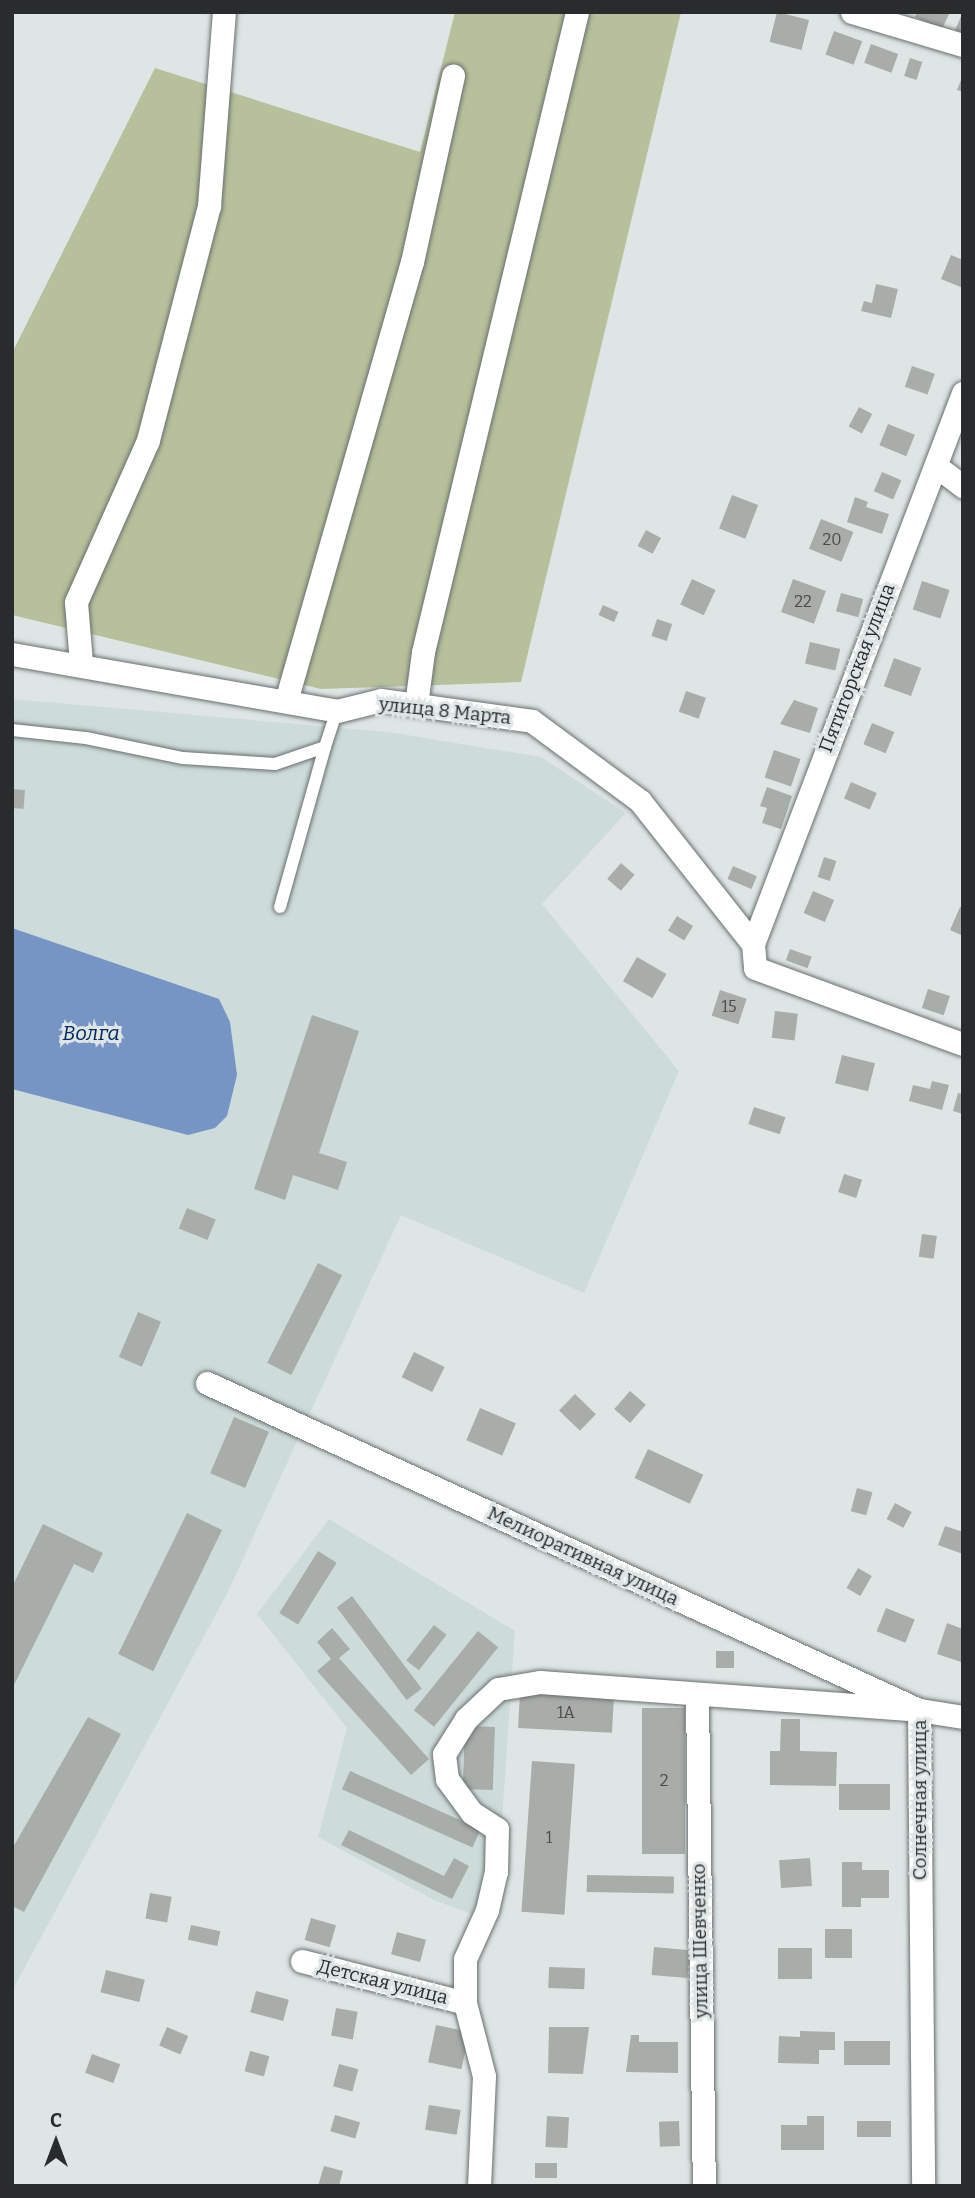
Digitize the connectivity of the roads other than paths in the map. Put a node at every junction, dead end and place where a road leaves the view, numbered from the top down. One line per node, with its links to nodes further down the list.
1 (224, 12): 10 (street)
2 (578, 12): 12 (street)
3 (852, 12): 4 (street)
4 (963, 45)
5 (453, 75): 11 (street)
6 (963, 393): 7 (street, Пятигорская улица)
7 (936, 466): 8 (street); 17 (street, Пятигорская улица)
8 (963, 486)
9 (12, 654): 10 (street, улица 8 Марта)
10 (81, 663): 11 (street, улица 8 Марта)
11 (286, 701): 13 (street, улица 8 Марта)
12 (416, 705): 13 (street, улица 8 Марта); 17 (street, улица 8 Марта)
13 (337, 711): 15 (lane)
14 (12, 730): 15 (lane)
15 (325, 747): 16 (lane)
16 (280, 906)
17 (753, 944): 18 (street, улица 8 Марта)
18 (963, 1044)
19 (207, 1383): 21 (street, Мелиоративная улица)
20 (697, 1695): 21 (street, Солнечная улица); 24 (street, Солнечная улица); 26 (street, улица Шевченко)
21 (919, 1710): 22 (street, Мелиоративная улица); 27 (street, Солнечная улица)
22 (963, 1717)
23 (302, 1961): 24 (street, Детская улица)
24 (465, 2003): 25 (street)
25 (479, 2186)
26 (704, 2186)
27 (923, 2186)

